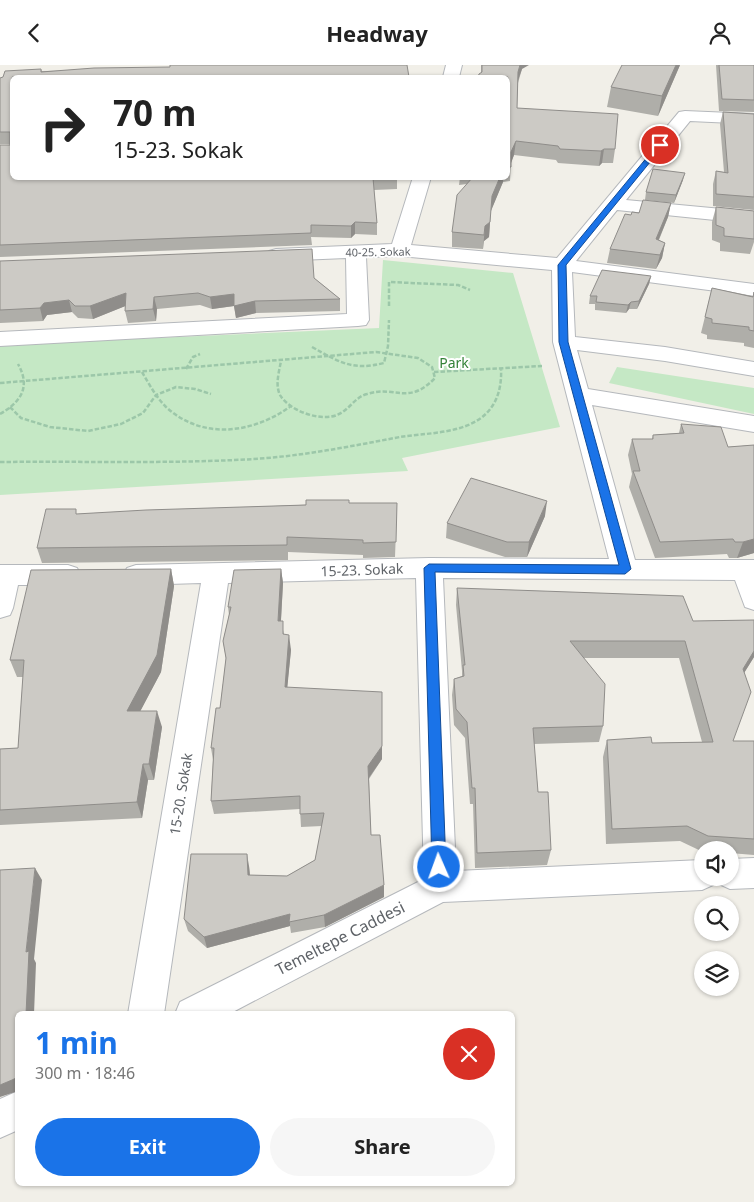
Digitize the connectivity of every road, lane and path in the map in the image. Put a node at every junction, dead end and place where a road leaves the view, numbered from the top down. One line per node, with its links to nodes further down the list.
1 (754, 119): 3 (street)
2 (421, 180): 5 (street)
3 (611, 204): 4 (street); 8 (street)
4 (754, 218)
5 (400, 250): 6 (street, 40-25. Sokak); 8 (street, 40-25. Sokak)
6 (356, 252): 7 (street, 40-25. Sokak); 13 (street)
7 (257, 255)
8 (562, 265): 10 (street, 40-25. Sokak); 14 (street)
9 (470, 290): 11 (path)
10 (754, 291)
11 (389, 309)
12 (389, 319): 15 (path)
13 (0, 339)
14 (564, 342): 19 (street); 21 (street)
15 (387, 353): 16 (path); 16 (path); 22 (path)
16 (327, 356): 18 (path)
17 (13, 361): 24 (path)
18 (280, 361): 23 (path); 29 (path)
19 (570, 367): 20 (path); 28 (street)
20 (501, 368): 22 (path); 33 (path)
21 (754, 369)
22 (433, 372): 29 (path)
23 (142, 373): 24 (path); 26 (path)
24 (25, 382): 25 (path); 30 (path)
25 (0, 383)
26 (156, 395): 27 (path); 29 (path); 30 (path)
27 (211, 395)
28 (578, 395): 32 (street); 35 (street)
29 (291, 405)
30 (10, 407): 31 (path)
31 (0, 414)
32 (754, 424)
33 (0, 462)
34 (429, 568): 35 (street, 15-23. Sokak); 37 (street, 15-23. Sokak); 44 (street)
35 (625, 569): 36 (street, 15-23. Sokak)
36 (750, 570): 39 (street)
37 (216, 574): 38 (street, 15-23. Sokak); 45 (street, 15-20. Sokak)
38 (3, 575): 40 (street)
39 (754, 600)
40 (0, 608)
41 (754, 873): 42 (street)
42 (739, 874)
43 (694, 875): 44 (street, Temeltepe Caddesi)
44 (440, 887): 46 (street, Temeltepe Caddesi)
45 (146, 1011)
46 (198, 1011)
47 (15, 1111): 48 (street)
48 (0, 1119)

